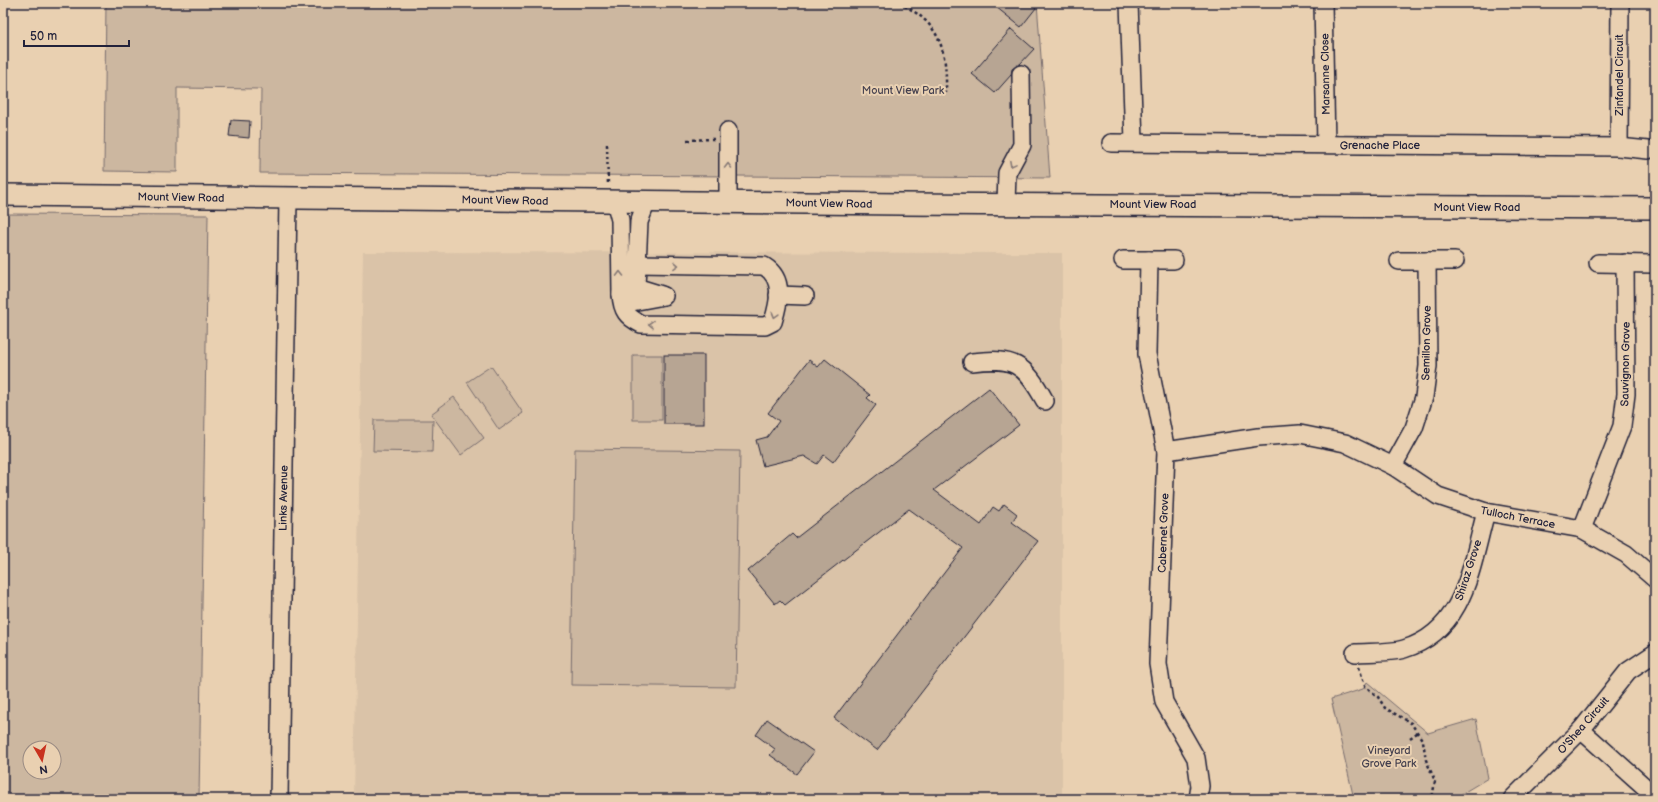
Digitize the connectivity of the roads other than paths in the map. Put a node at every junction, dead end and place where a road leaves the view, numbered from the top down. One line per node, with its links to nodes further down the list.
1 (1129, 3): 6 (street)
2 (1323, 3): 8 (street, Marsanne Close)
3 (1620, 3): 9 (street, Zinfandel Circuit)
4 (1021, 74): 16 (street, one-way to 16)
5 (728, 135): 15 (street, one-way to 5)
6 (1134, 141): 7 (street, Grenache Place); 8 (street, Grenache Place)
7 (1111, 142)
8 (1326, 144): 9 (street, Grenache Place)
9 (1619, 147): 10 (street, Grenache Place)
10 (1648, 150)
11 (3, 195): 12 (main road, Mount View Road)
12 (288, 198): 13 (main road, Mount View Road); 42 (street, Links Avenue)
13 (611, 201): 14 (main road, Mount View Road); 28 (street, one-way to 13)
14 (647, 201): 15 (main road, Mount View Road); 26 (street)
15 (728, 202): 16 (main road, Mount View Road)
16 (1006, 204): 17 (main road, Mount View Road)
17 (1655, 208)
18 (1123, 260): 19 (street)
19 (1149, 260): 20 (street); 33 (street, Cabernet Grove)
20 (1174, 260)
21 (1399, 261): 22 (street)
22 (1427, 261): 23 (street); 34 (street, Semillon Grove)
23 (1455, 261)
24 (1598, 263): 25 (street)
25 (1625, 263): 27 (street); 36 (street, Sauvignon Grove)
26 (637, 264): 28 (street); 29 (street, one-way to 29)
27 (1652, 264)
28 (621, 294): 29 (street, one-way to 28)
29 (778, 295): 30 (street)
30 (805, 296)
31 (972, 362): 32 (street)
32 (1045, 401)
33 (1166, 451): 34 (street, Tulloch Terrace); 43 (street, Cabernet Grove)
34 (1394, 466): 35 (street, Tulloch Terrace)
35 (1486, 512): 36 (street, Tulloch Terrace); 39 (street, Shiraz Grove)
36 (1582, 529): 37 (street, Tulloch Terrace)
37 (1655, 580)
38 (1655, 652): 40 (street, O'Shea Circuit)
39 (1356, 653)
40 (1581, 730): 41 (street); 44 (street, O'Shea Circuit)
41 (1655, 796)
42 (279, 799)
43 (1198, 799)
44 (1512, 799)

